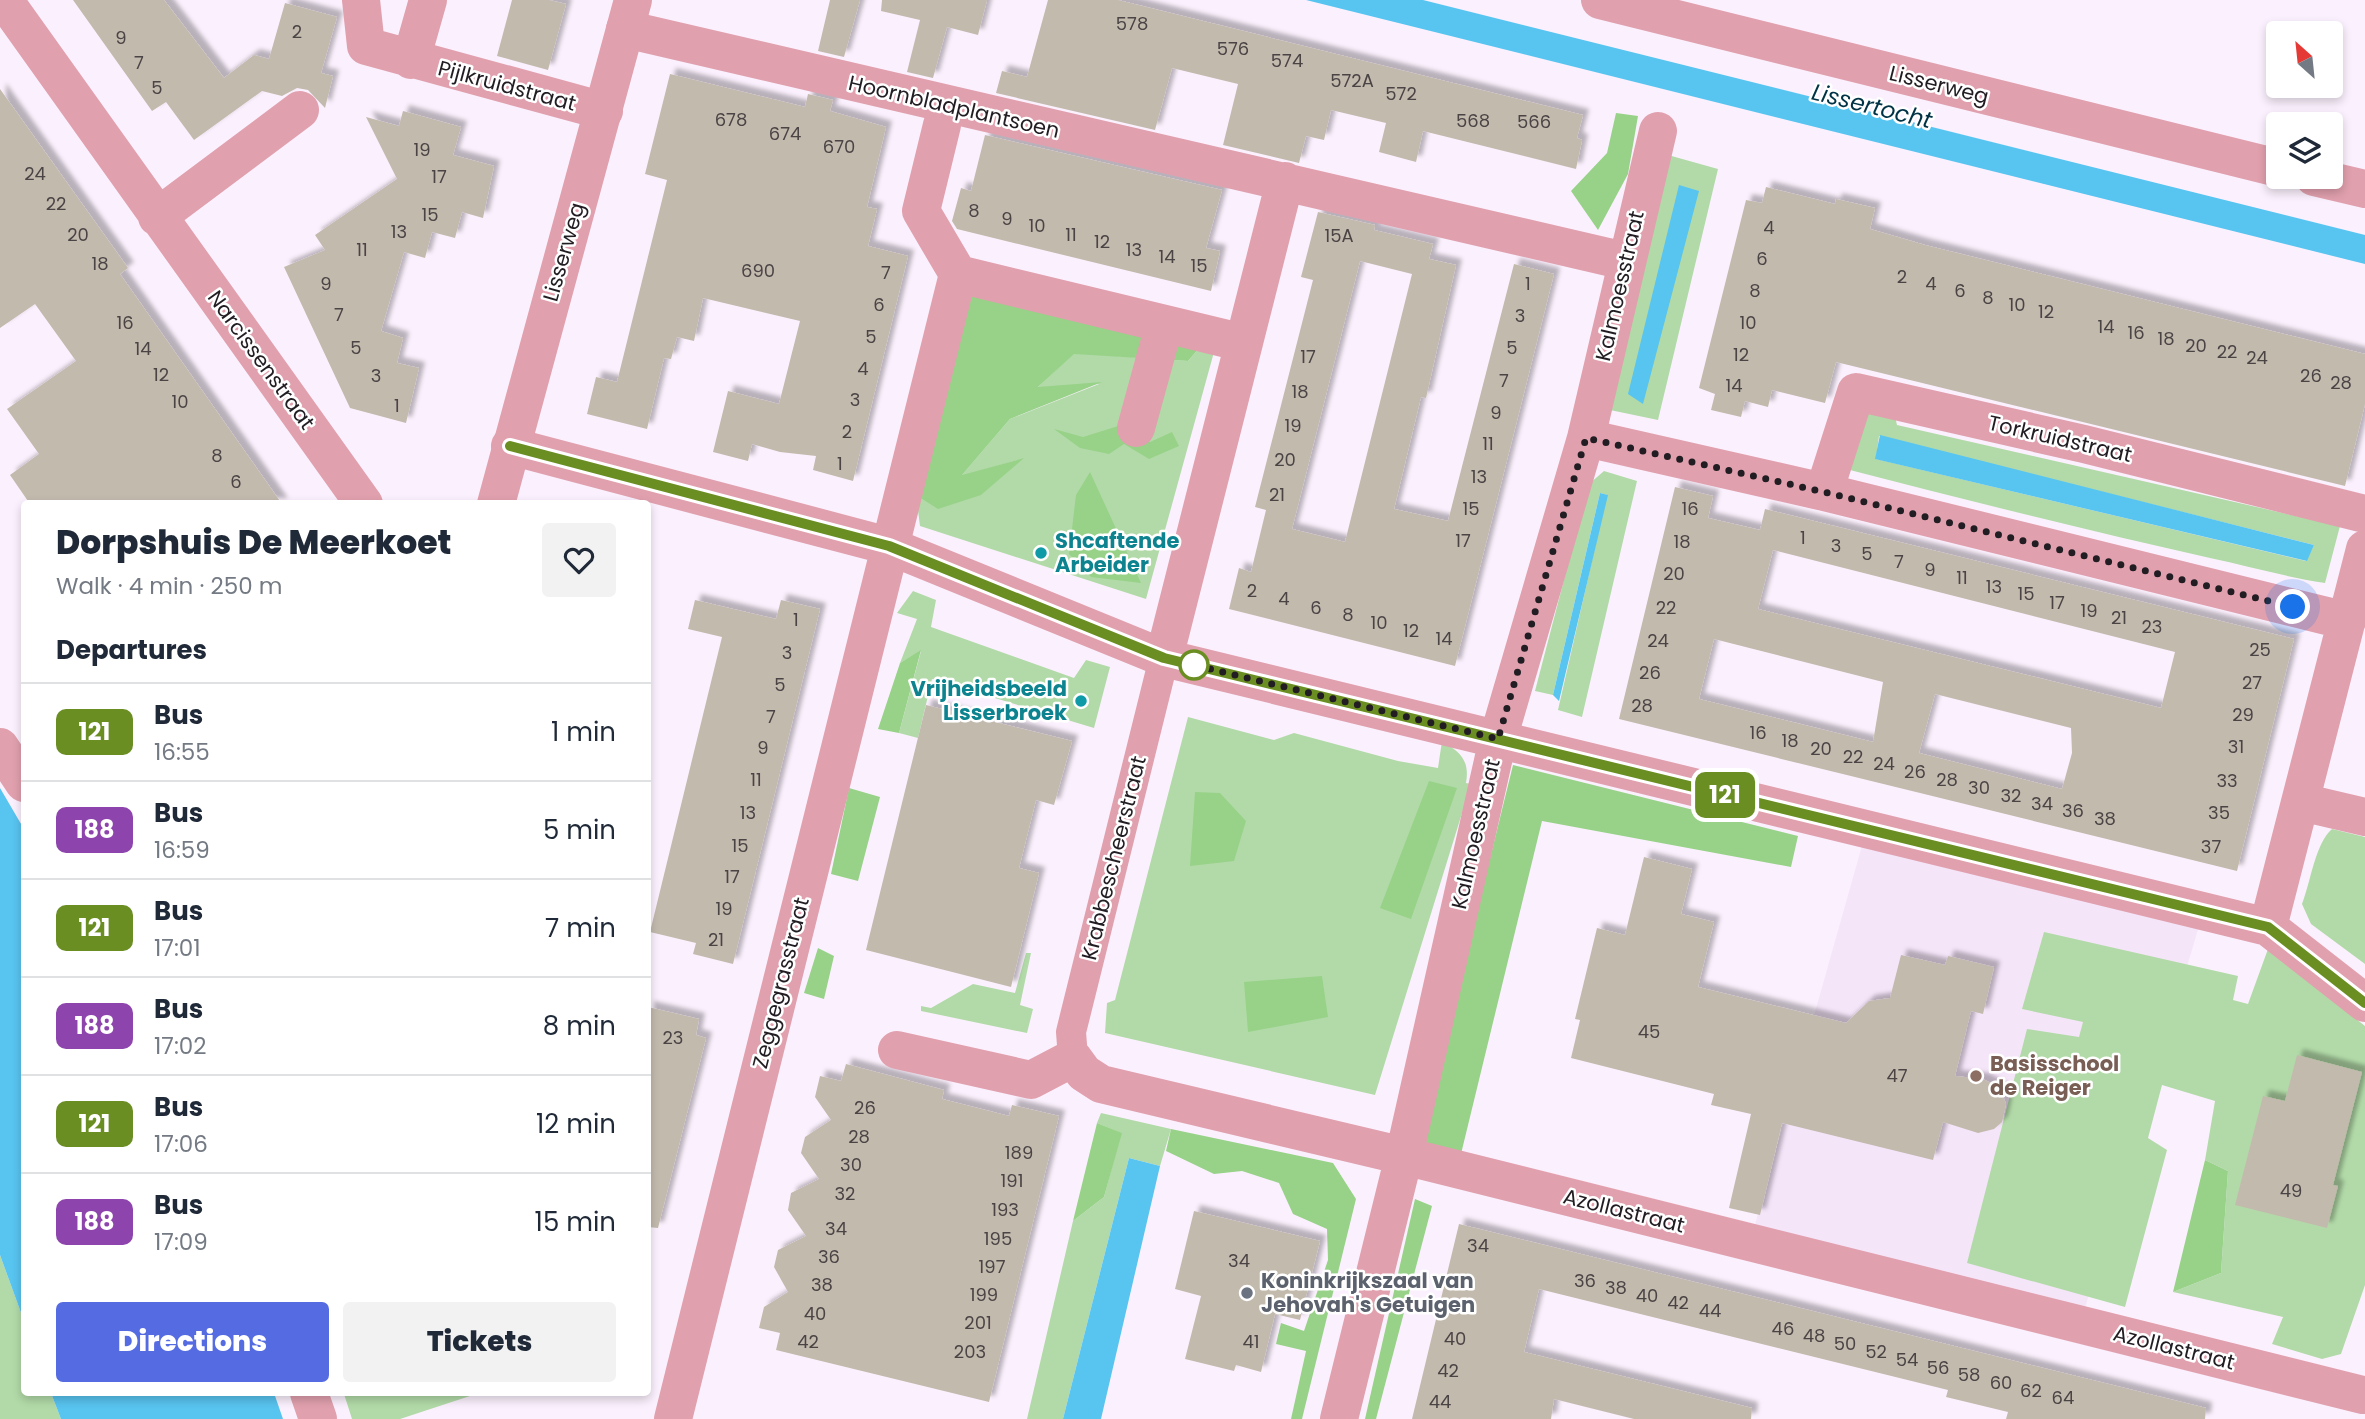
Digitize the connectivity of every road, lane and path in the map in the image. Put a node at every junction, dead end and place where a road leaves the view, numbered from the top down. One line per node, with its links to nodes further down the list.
1 (4, 0): 15 (street, Narcissenstraat)
2 (361, 0): 6 (street, Pijlkruidstraat)
3 (428, 0): 6 (street, Pijlkruidstraat)
4 (1600, 0): 11 (street, Lisserweg)
5 (629, 15): 8 (street, Lisserweg); 12 (street, Hoornbladplantsoen)
6 (411, 60): 8 (street, Pijlkruidstraat)
7 (300, 110): 15 (street)
8 (604, 111): 22 (street, Lisserweg)
9 (942, 125): 17 (street, Hoornbladplantsoen)
10 (1658, 131): 16 (street, Kalmoesstraat)
11 (2266, 165)
12 (1285, 181): 16 (street, Hoornbladplantsoen); 19 (street)
13 (2343, 184): 14 (street)
14 (2365, 189)
15 (157, 217): 24 (street, Narcissenstraat)
16 (1625, 261): 21 (street, Kalmoesstraat)
17 (958, 274): 18 (street); 27 (street)
18 (1164, 326): 19 (street); 20 (street)
19 (1244, 344): 30 (street)
20 (1136, 428)
21 (1586, 438): 23 (street); 31 (street, Kalmoesstraat)
22 (510, 446): 25 (street, Lisserweg); 27 (street)
23 (1824, 492): 26 (street, Torkruidstraat); 29 (street)
24 (361, 500)
25 (497, 500)
26 (2365, 514)
27 (889, 546): 30 (street); 44 (street, Zeggegrasstraat)
28 (2365, 549): 29 (street)
29 (2347, 621): 34 (street)
30 (1164, 658): 31 (street); 39 (street, Krabbescheerstraat)
31 (1498, 739): 36 (street); 40 (street, Kalmoesstraat)
32 (0, 747): 33 (street)
33 (21, 778)
34 (2301, 802): 35 (street); 36 (street)
35 (2365, 817)
36 (2268, 927): 37 (street)
37 (2365, 1003)
38 (897, 1050): 39 (street)
39 (1073, 1058): 40 (street, Azollastraat)
40 (1404, 1156): 42 (street, Azollastraat); 45 (street, Kalmoesstraat)
41 (310, 1396): 43 (street)
42 (2362, 1400)
43 (318, 1419)
44 (673, 1419)
45 (1339, 1419)

